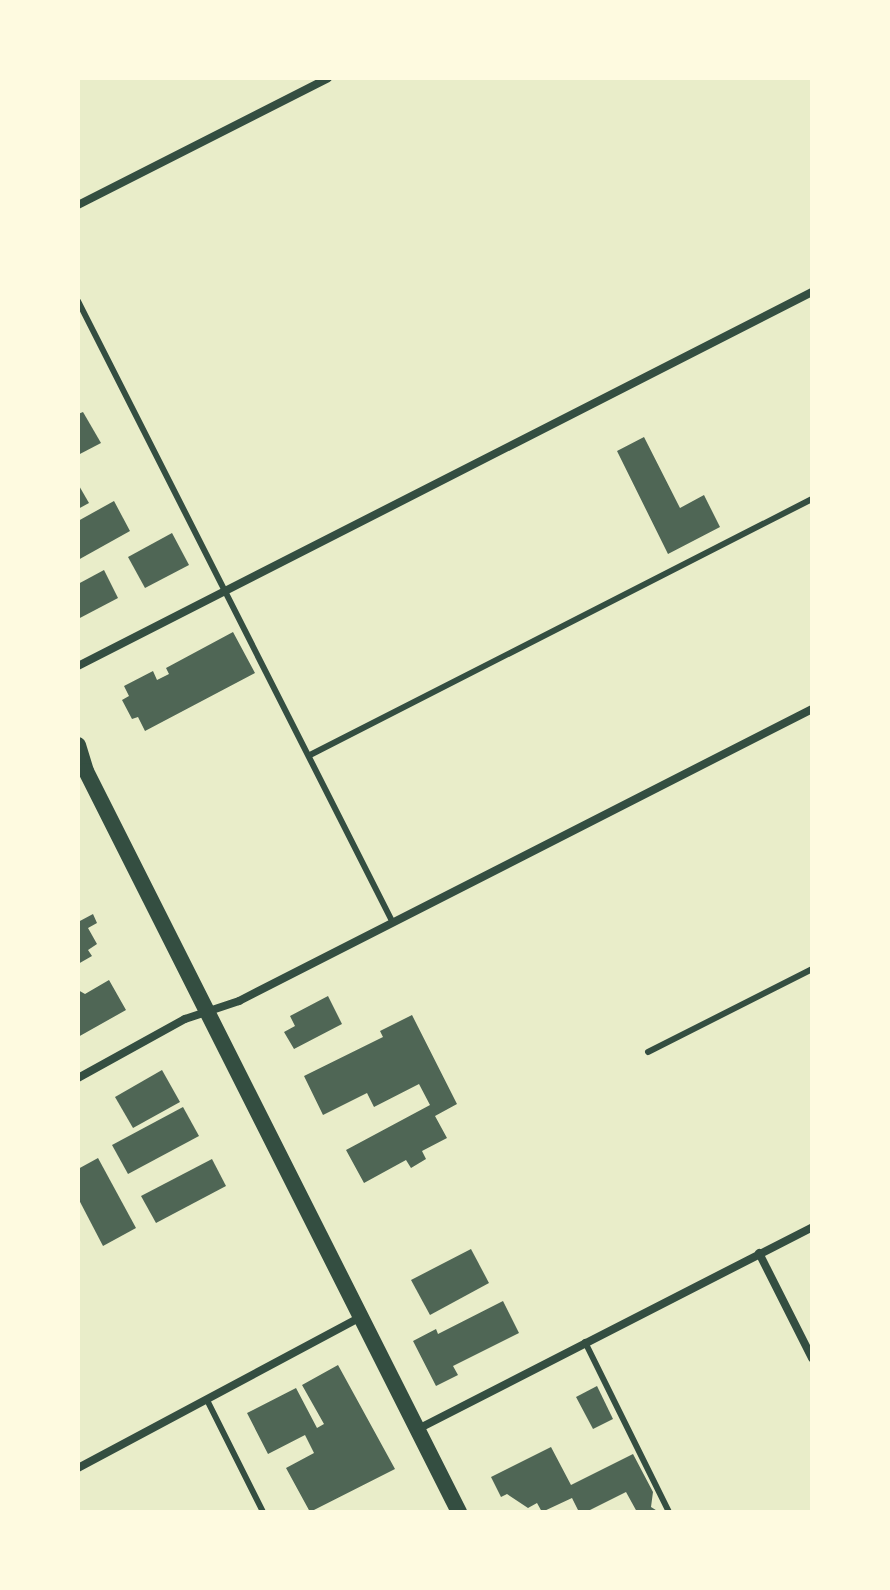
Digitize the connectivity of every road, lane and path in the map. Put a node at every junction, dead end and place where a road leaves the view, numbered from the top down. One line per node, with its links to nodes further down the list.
1 (328, 78): 2 (street)
2 (78, 205)
3 (812, 292): 6 (street)
4 (78, 301): 6 (lane)
5 (812, 499): 10 (lane)
6 (228, 590): 7 (street); 10 (lane)
7 (78, 666)
8 (812, 709): 12 (street)
9 (78, 745): 11 (main road)
10 (310, 755): 12 (lane)
11 (82, 766): 14 (main road)
12 (392, 921): 14 (street)
13 (812, 969): 15 (lane)
14 (208, 1012): 16 (street); 19 (main road)
15 (648, 1052)
16 (78, 1078)
17 (812, 1227): 18 (street)
18 (759, 1253): 20 (street); 21 (street)
19 (361, 1317): 22 (street); 23 (main road)
20 (585, 1342): 23 (street); 27 (lane)
21 (812, 1358)
22 (207, 1400): 24 (street); 25 (lane)
23 (418, 1429): 26 (main road)
24 (78, 1468)
25 (263, 1512)
26 (459, 1512)
27 (669, 1512)

